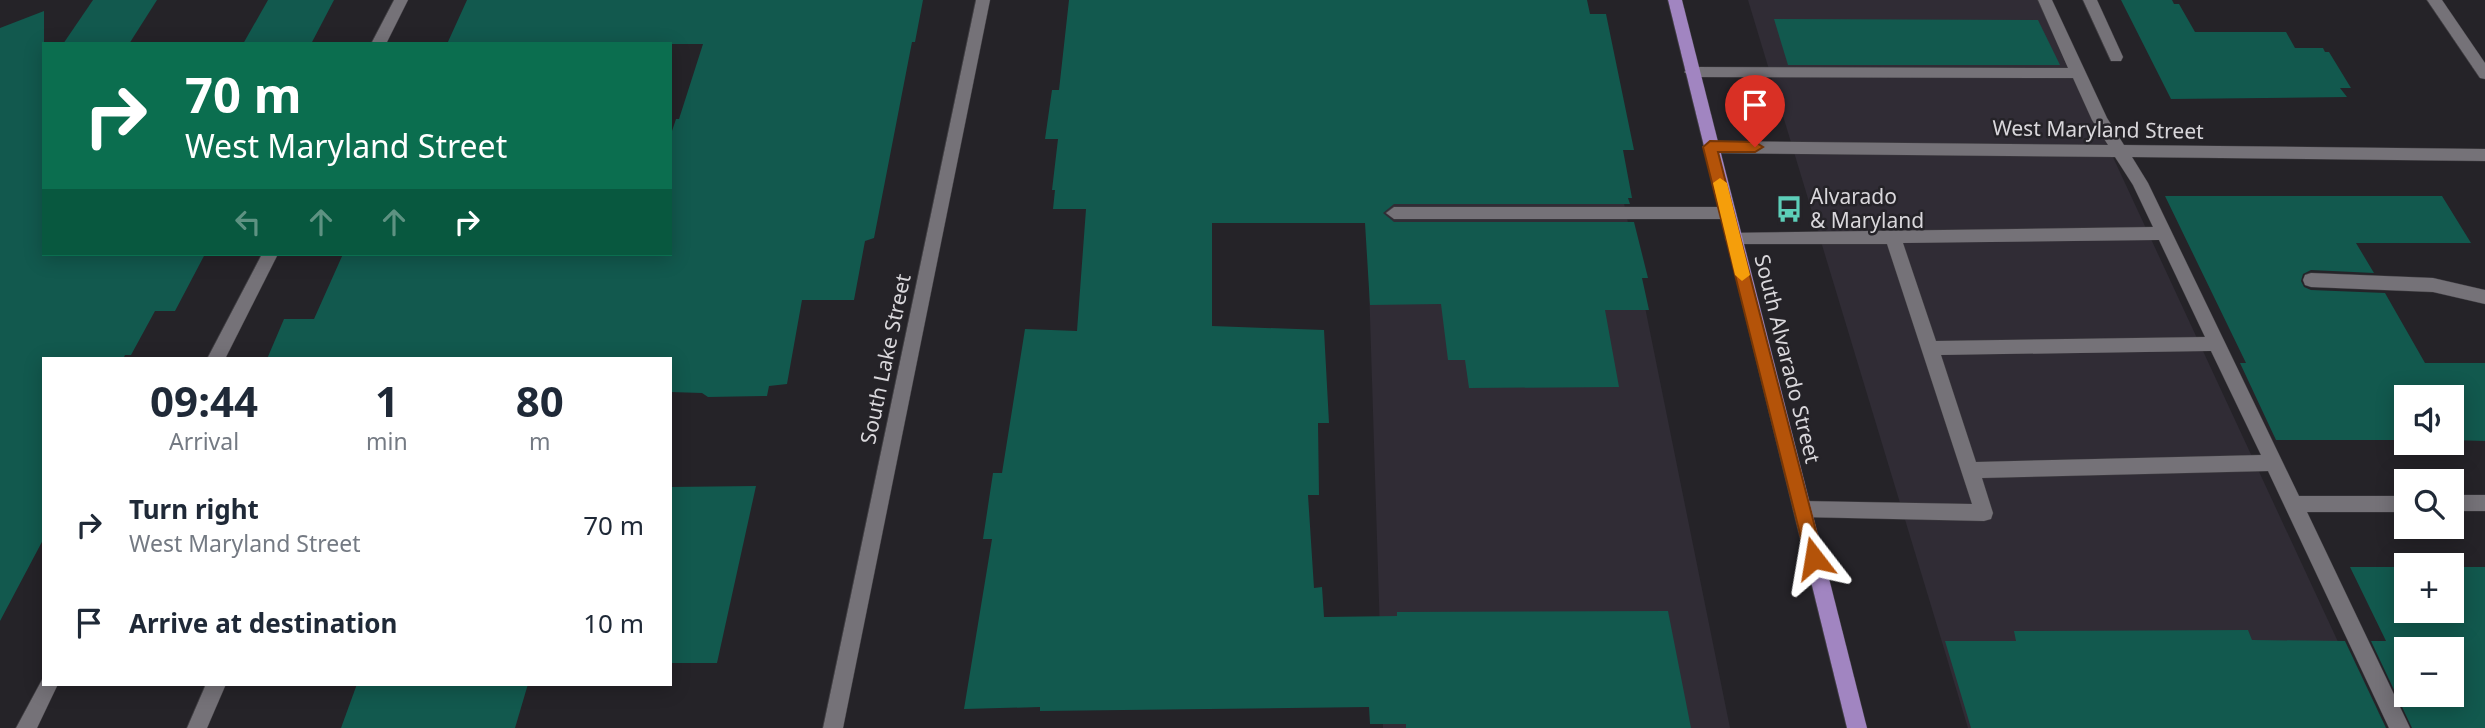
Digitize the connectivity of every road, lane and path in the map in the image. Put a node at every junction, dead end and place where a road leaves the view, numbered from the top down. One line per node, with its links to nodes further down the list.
1 (401, 0): 7 (street)
2 (983, 0): 37 (street, South Lake Street)
3 (1675, 0): 9 (main road, South Alvarado Street)
4 (2045, 0): 10 (street)
5 (2090, 0): 8 (street)
6 (2434, 0): 11 (street)
7 (379, 42)
8 (2116, 57)
9 (1692, 72): 10 (street); 12 (main road, South Alvarado Street)
10 (2079, 73): 13 (street)
11 (2485, 74)
12 (1710, 147): 13 (street, West Maryland Street); 16 (main road, South Alvarado Street)
13 (2120, 151): 14 (street, West Maryland Street); 17 (street)
14 (2485, 155)
15 (1394, 213): 16 (street)
16 (1727, 213): 19 (main road, South Alvarado Street)
17 (2163, 233): 18 (street); 23 (street)
18 (1893, 237): 19 (street); 24 (street)
19 (1733, 238): 32 (main road, South Alvarado Street)
20 (269, 256): 25 (street)
21 (2311, 280): 22 (street)
22 (2485, 298)
23 (2217, 344): 24 (street); 26 (street)
24 (1930, 348): 27 (street)
25 (217, 357)
26 (2273, 463): 27 (street); 31 (street)
27 (1970, 470): 32 (street)
28 (2394, 503): 31 (street)
29 (2464, 503): 30 (street)
30 (2485, 503)
31 (2292, 504): 39 (street)
32 (1802, 509): 38 (main road, South Alvarado Street)
33 (47, 686): 35 (street)
34 (215, 686): 36 (street)
35 (26, 728)
36 (197, 728)
37 (832, 728)
38 (1857, 728)
39 (2400, 728)

